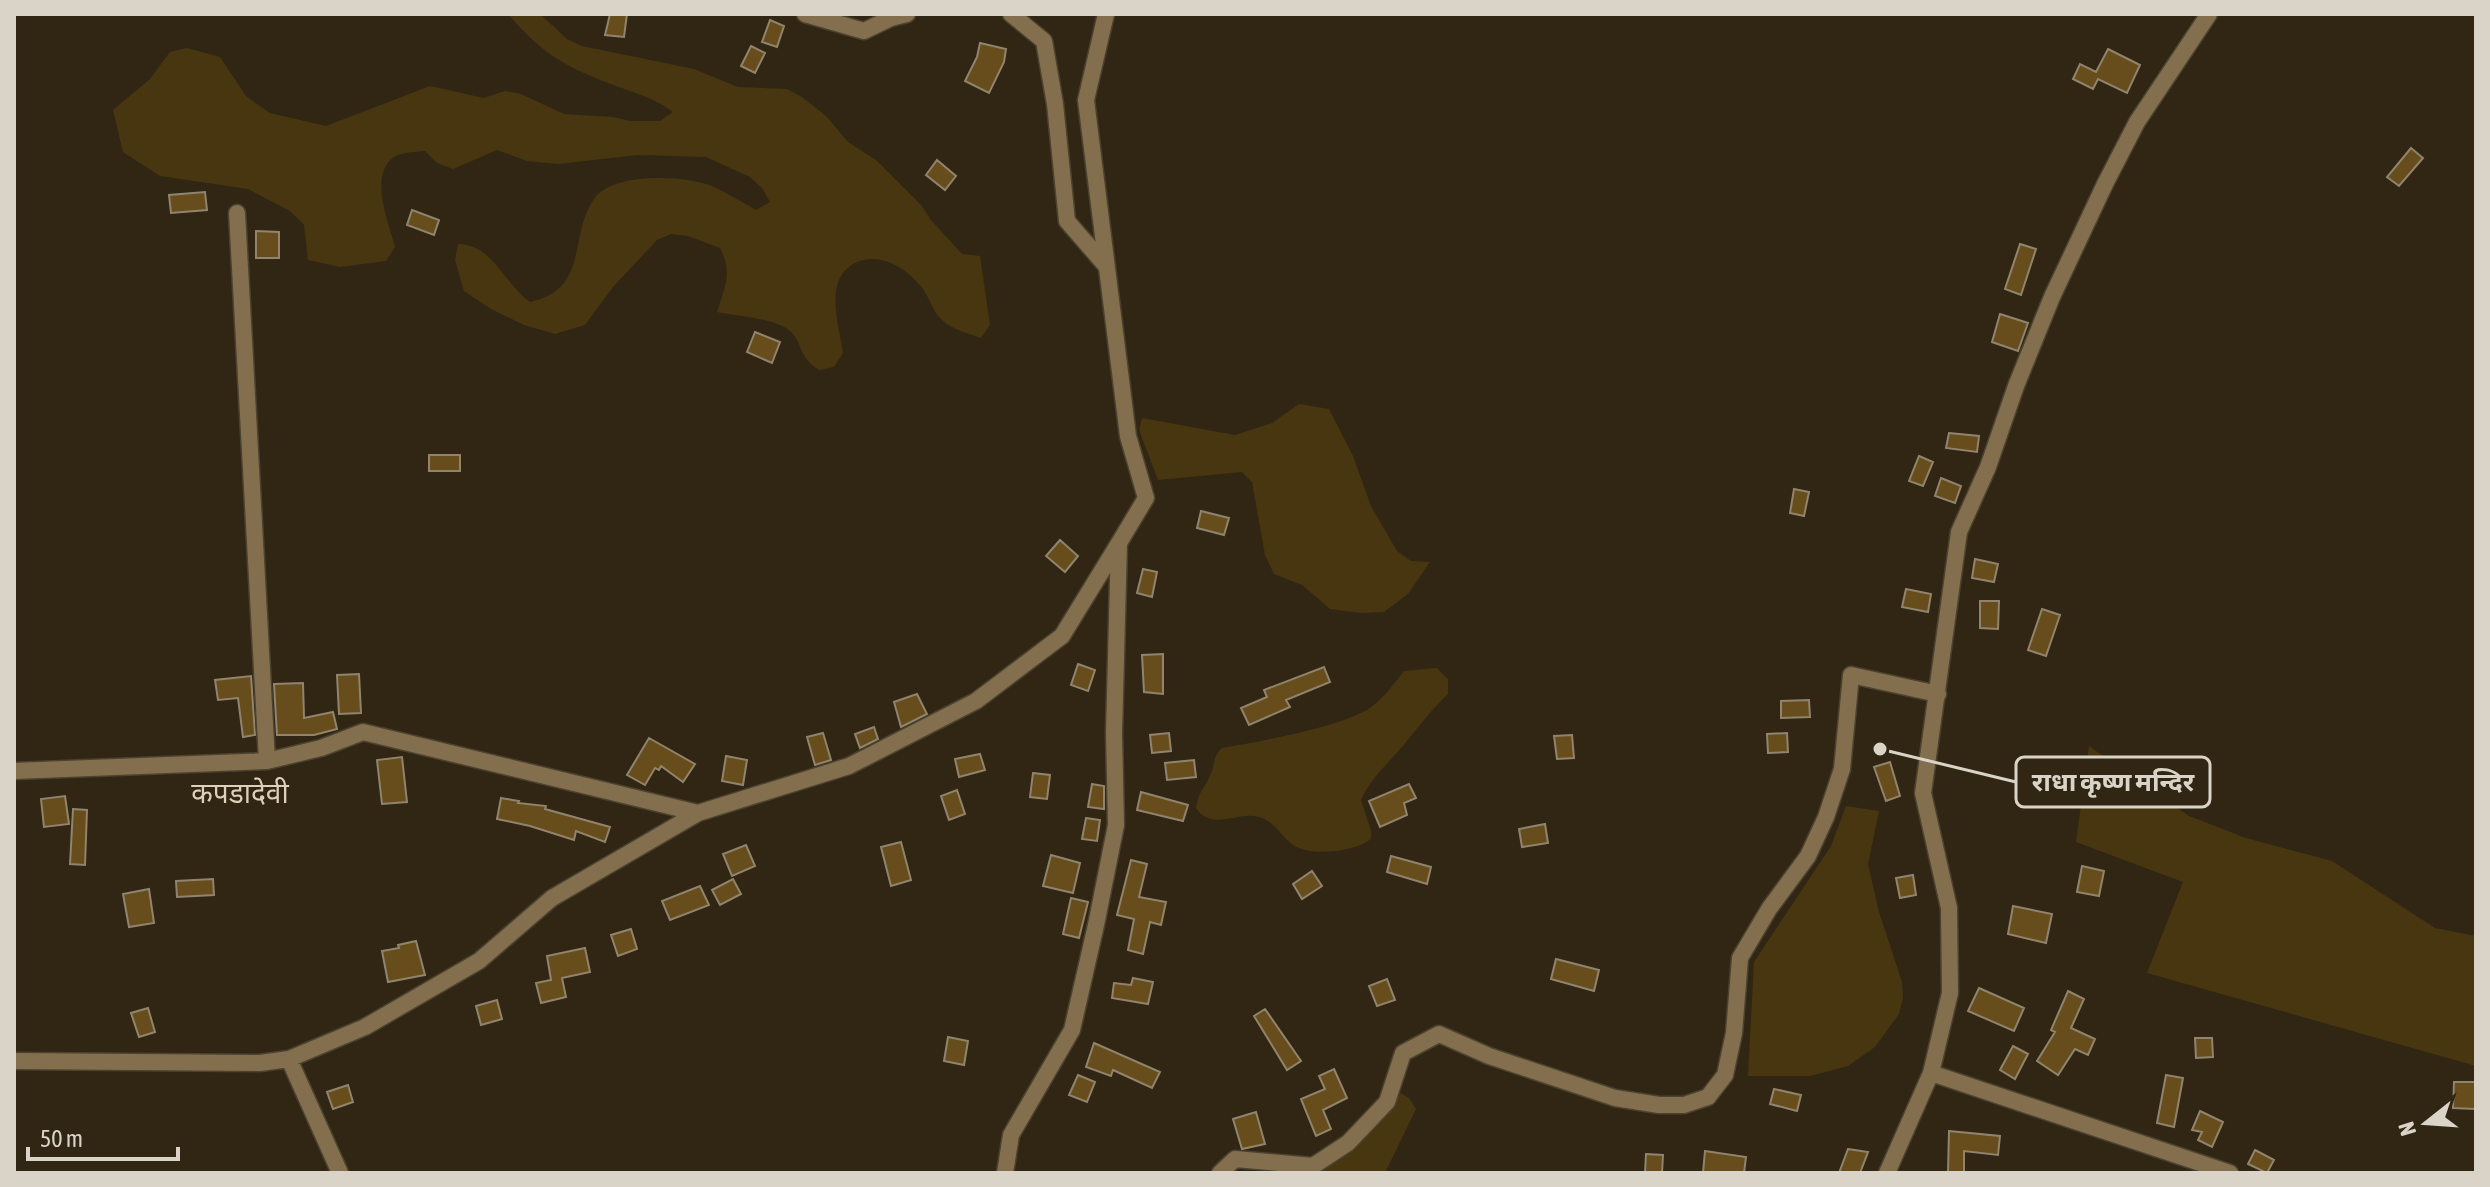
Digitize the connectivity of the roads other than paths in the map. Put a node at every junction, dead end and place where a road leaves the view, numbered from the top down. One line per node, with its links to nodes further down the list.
1 (805, 14): 2 (street)
2 (907, 14)
3 (1011, 14): 7 (street)
4 (1106, 14): 7 (street)
5 (2209, 14): 9 (street)
6 (237, 213): 10 (street)
7 (1107, 267): 8 (street)
8 (1119, 543): 12 (street); 17 (street)
9 (1938, 694): 15 (street); 18 (street)
10 (267, 761): 11 (street); 12 (street)
11 (14, 771)
12 (698, 813): 13 (street)
13 (289, 1059): 14 (street); 16 (street)
14 (14, 1061)
15 (1931, 1073): 19 (street); 20 (street)
16 (340, 1173)
17 (1005, 1173)
18 (1220, 1173)
19 (1887, 1173)
20 (2230, 1173)

